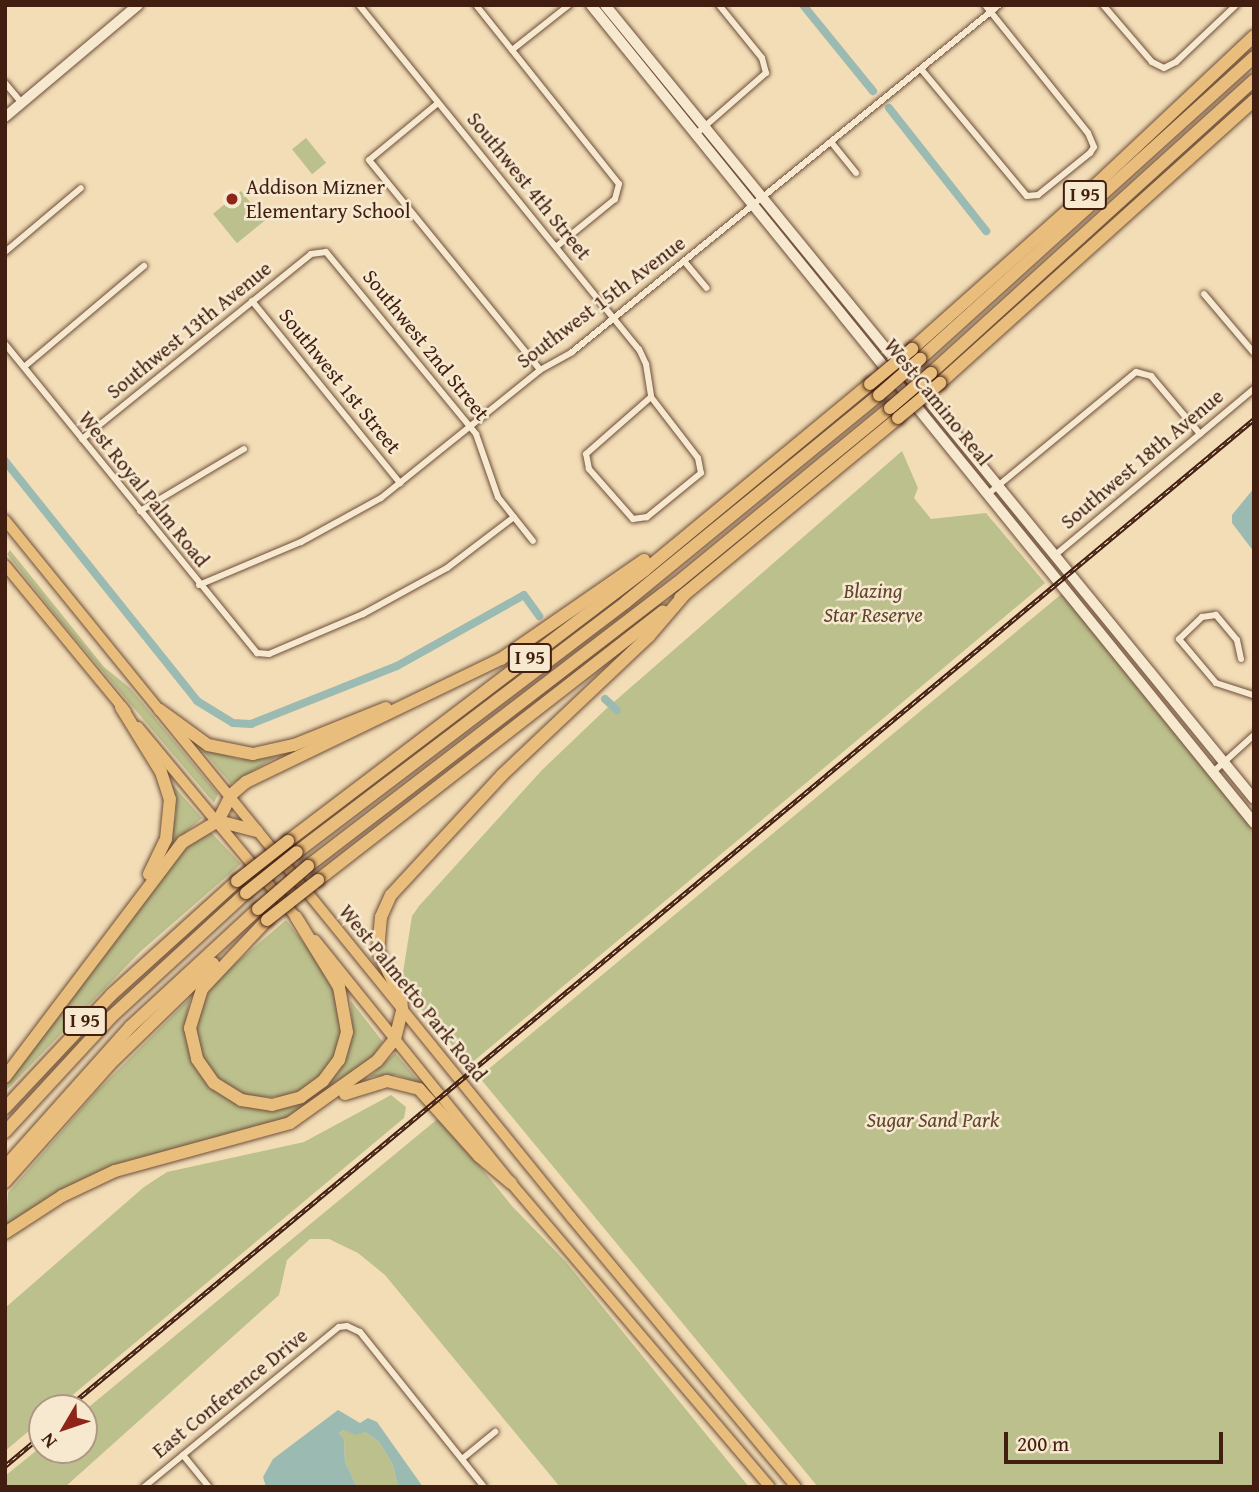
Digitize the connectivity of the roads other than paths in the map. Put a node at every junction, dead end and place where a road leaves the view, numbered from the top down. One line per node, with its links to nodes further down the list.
1 (138, 5): 20 (street)
2 (359, 5): 21 (street, Southwest 4th Street)
3 (476, 5): 14 (street)
4 (569, 5): 14 (street)
5 (591, 5): 23 (street, West Camino Real)
6 (605, 5): 23 (street, West Camino Real)
7 (719, 5): 23 (street)
8 (985, 5): 12 (street)
9 (999, 5): 12 (street, Southwest 15th Avenue)
10 (1103, 5): 11 (street)
11 (1236, 5)
12 (990, 12): 16 (street, Southwest 15th Avenue); 16 (street)
13 (1254, 36): 39 (highway, I 95)
14 (512, 50): 28 (street)
15 (1254, 58): 39 (highway)
16 (921, 69): 24 (street, Southwest 15th Avenue)
17 (1254, 80): 42 (highway)
18 (5, 83): 20 (street)
19 (1254, 100): 42 (highway, I 95)
20 (22, 103): 22 (street)
21 (438, 103): 28 (street, Southwest 4th Street); 41 (street)
22 (5, 117)
23 (700, 131): 27 (street, West Camino Real)
24 (831, 142): 25 (street); 27 (street, Southwest 15th Avenue)
25 (856, 173)
26 (81, 188): 30 (street)
27 (758, 202): 31 (street, Southwest 15th Avenue); 53 (street, West Camino Real)
28 (556, 247): 36 (street, Southwest 4th Street)
29 (320, 251): 35 (street, Southwest 13th Avenue); 47 (street, Southwest 2nd Street)
30 (5, 252)
31 (684, 261): 33 (street); 36 (street, Southwest 15th Avenue)
32 (144, 266): 40 (street)
33 (707, 288)
34 (1204, 294): 38 (street)
35 (252, 301): 49 (street, Southwest 13th Avenue); 52 (street, Southwest 1st Street)
36 (614, 318): 41 (street, Southwest 15th Avenue); 45 (street, Southwest 4th Street)
37 (5, 344): 40 (street, West Royal Palm Road)
38 (1254, 353)
39 (916, 354): 43 (highway, I 95, bridge)
40 (23, 367): 49 (street, West Royal Palm Road)
41 (540, 370): 47 (street, Southwest 15th Avenue)
42 (935, 378): 46 (highway, I 95, bridge)
43 (875, 389): 51 (highway, I 95); 75 (highway, bridge)
44 (1254, 389): 48 (street, Southwest 18th Avenue)
45 (651, 397): 45 (street)
46 (894, 413): 61 (highway, I 95); 77 (highway, bridge)
47 (470, 426): 52 (street, Southwest 15th Avenue); 55 (street, Southwest 2nd Street)
48 (1200, 434): 53 (street); 58 (street, Southwest 18th Avenue)
49 (82, 439): 54 (street, West Royal Palm Road)
50 (244, 449): 54 (street)
51 (769, 469): 63 (highway); 75 (highway, I 95, bridge)
52 (400, 483): 60 (street, Southwest 15th Avenue)
53 (992, 491): 58 (street, West Camino Real); 69 (street, West Camino Real)
54 (140, 511): 60 (street, West Royal Palm Road)
55 (514, 517): 57 (street, Southwest 2nd Street); 60 (street, West Royal Palm Road)
56 (5, 520): 66 (main road, West Palmetto Park Road)
57 (533, 541)
58 (1053, 557): 68 (street, West Camino Real)
59 (5, 565): 65 (main road, West Palmetto Park Road)
60 (199, 585)
61 (685, 593): 78 (highway, I 95, bridge); 81 (highway)
62 (1241, 659): 64 (street)
63 (433, 694): 66 (highway); 70 (highway)
64 (1254, 695)
65 (121, 707): 72 (main road, West Palmetto Park Road); 79 (highway)
66 (160, 710): 70 (main road, West Palmetto Park Road)
67 (1254, 735): 68 (street)
68 (1224, 763): 69 (street); 71 (street, West Camino Real)
69 (1212, 773): 73 (street, West Camino Real)
70 (229, 797): 72 (highway); 74 (main road, West Palmetto Park Road)
71 (1254, 799)
72 (218, 821): 74 (highway); 76 (main road, West Palmetto Park Road); 79 (highway)
73 (1254, 823)
74 (257, 831): 81 (main road, West Palmetto Park Road)
75 (242, 888): 84 (highway, I 95); 86 (highway)
76 (296, 917): 78 (highway); 82 (main road, West Palmetto Park Road)
77 (244, 920): 80 (highway); 87 (highway)
78 (267, 920): 80 (highway, I 95)
79 (99, 953): 83 (highway)
80 (185, 990): 88 (highway, I 95)
81 (402, 1010): 82 (highway); 91 (main road, West Palmetto Park Road)
82 (395, 1039): 85 (highway); 89 (main road, West Palmetto Park Road)
83 (5, 1077)
84 (5, 1108)
85 (316, 1108): 89 (highway); 90 (highway)
86 (5, 1132)
87 (5, 1167)
88 (5, 1181)
89 (511, 1183): 93 (main road, West Palmetto Park Road)
90 (5, 1233)
91 (740, 1419): 93 (main road); 100 (main road, West Palmetto Park Road)
92 (495, 1432): 95 (street)
93 (724, 1432): 99 (main road, West Palmetto Park Road)
94 (183, 1455): 95 (street, East Conference Drive); 96 (street, East Conference Drive); 97 (street)
95 (462, 1459): 98 (street)
96 (144, 1487)
97 (209, 1487)
98 (485, 1487)
99 (770, 1487)
100 (796, 1487)

